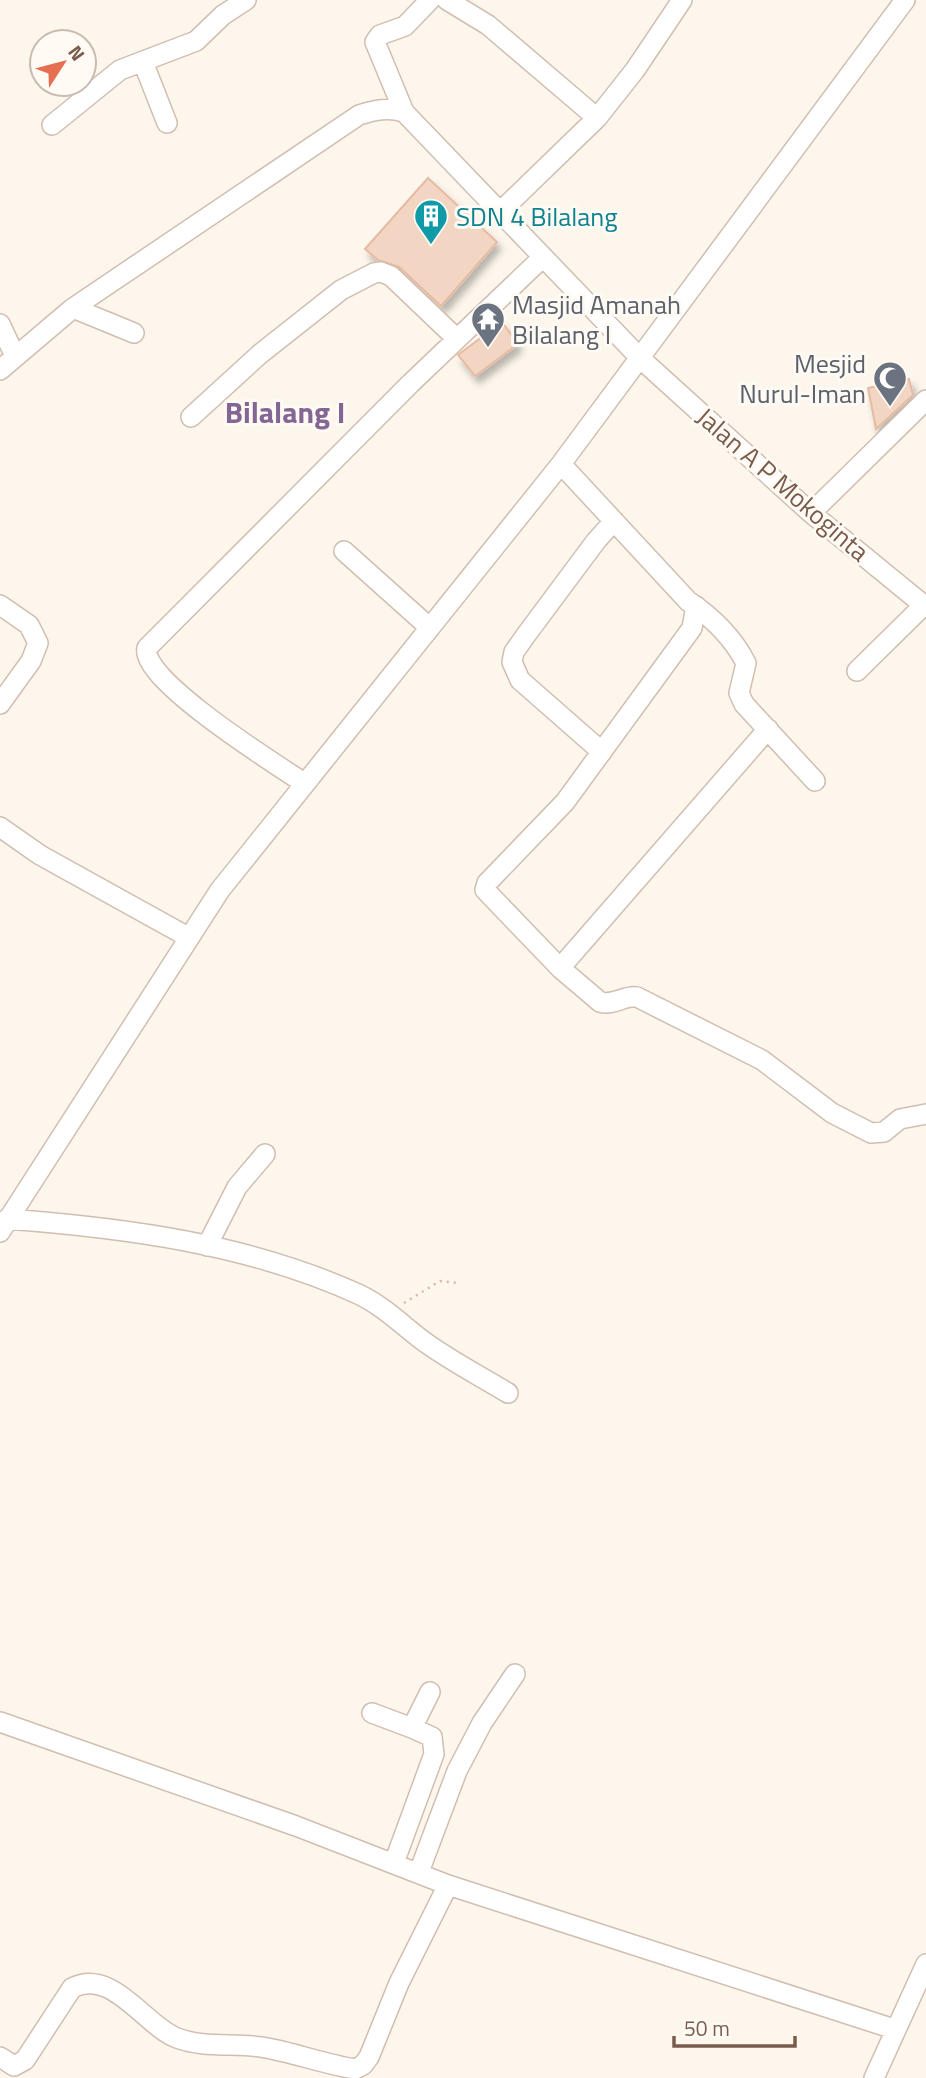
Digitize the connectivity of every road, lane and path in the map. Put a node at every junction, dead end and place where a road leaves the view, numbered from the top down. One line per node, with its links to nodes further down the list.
1 (246, 0): 6 (street)
2 (430, 0): 7 (street)
3 (447, 0): 8 (street)
4 (682, 0): 8 (street)
5 (905, 0): 18 (street)
6 (143, 62): 9 (street); 10 (street)
7 (404, 112): 11 (street, Jalan A P Mokoginta); 13 (street)
8 (597, 118): 11 (street)
9 (167, 123)
10 (52, 125)
11 (499, 213): 12 (street, Jalan A P Mokoginta)
12 (542, 258): 16 (street); 18 (street, Jalan A P Mokoginta)
13 (73, 308): 15 (street); 17 (street)
14 (0, 324): 17 (street)
15 (134, 332)
16 (457, 339): 21 (street); 35 (street)
17 (16, 356): 19 (street)
18 (641, 359): 22 (street); 23 (street, Jalan A P Mokoginta)
19 (0, 370)
20 (926, 400): 23 (street)
21 (191, 417)
22 (561, 464): 24 (street); 29 (street)
23 (811, 513): 28 (street, Jalan A P Mokoginta)
24 (614, 521): 27 (street); 33 (street)
25 (344, 551): 29 (street)
26 (0, 606): 31 (street)
27 (696, 606): 32 (street); 33 (street)
28 (925, 606): 30 (street)
29 (430, 628): 35 (street)
30 (857, 671)
31 (0, 704)
32 (768, 729): 34 (street); 38 (street)
33 (602, 752): 38 (street)
34 (815, 781)
35 (303, 783): 37 (street)
36 (0, 827): 37 (street)
37 (188, 937): 41 (street)
38 (560, 968): 39 (street)
39 (926, 1114)
40 (265, 1154): 42 (street)
41 (4, 1225): 42 (street)
42 (207, 1246): 44 (street)
43 (457, 1283): 44 (path)
44 (386, 1311): 45 (street)
45 (508, 1393)
46 (515, 1674): 52 (street)
47 (430, 1692): 50 (street)
48 (372, 1713): 50 (street)
49 (0, 1722): 51 (street)
50 (412, 1728): 51 (street)
51 (394, 1863): 52 (street)
52 (419, 1872): 53 (street)
53 (448, 1885): 55 (street); 56 (street)
54 (926, 1964): 55 (street)
55 (894, 2029): 57 (street)
56 (0, 2057)
57 (874, 2078)

